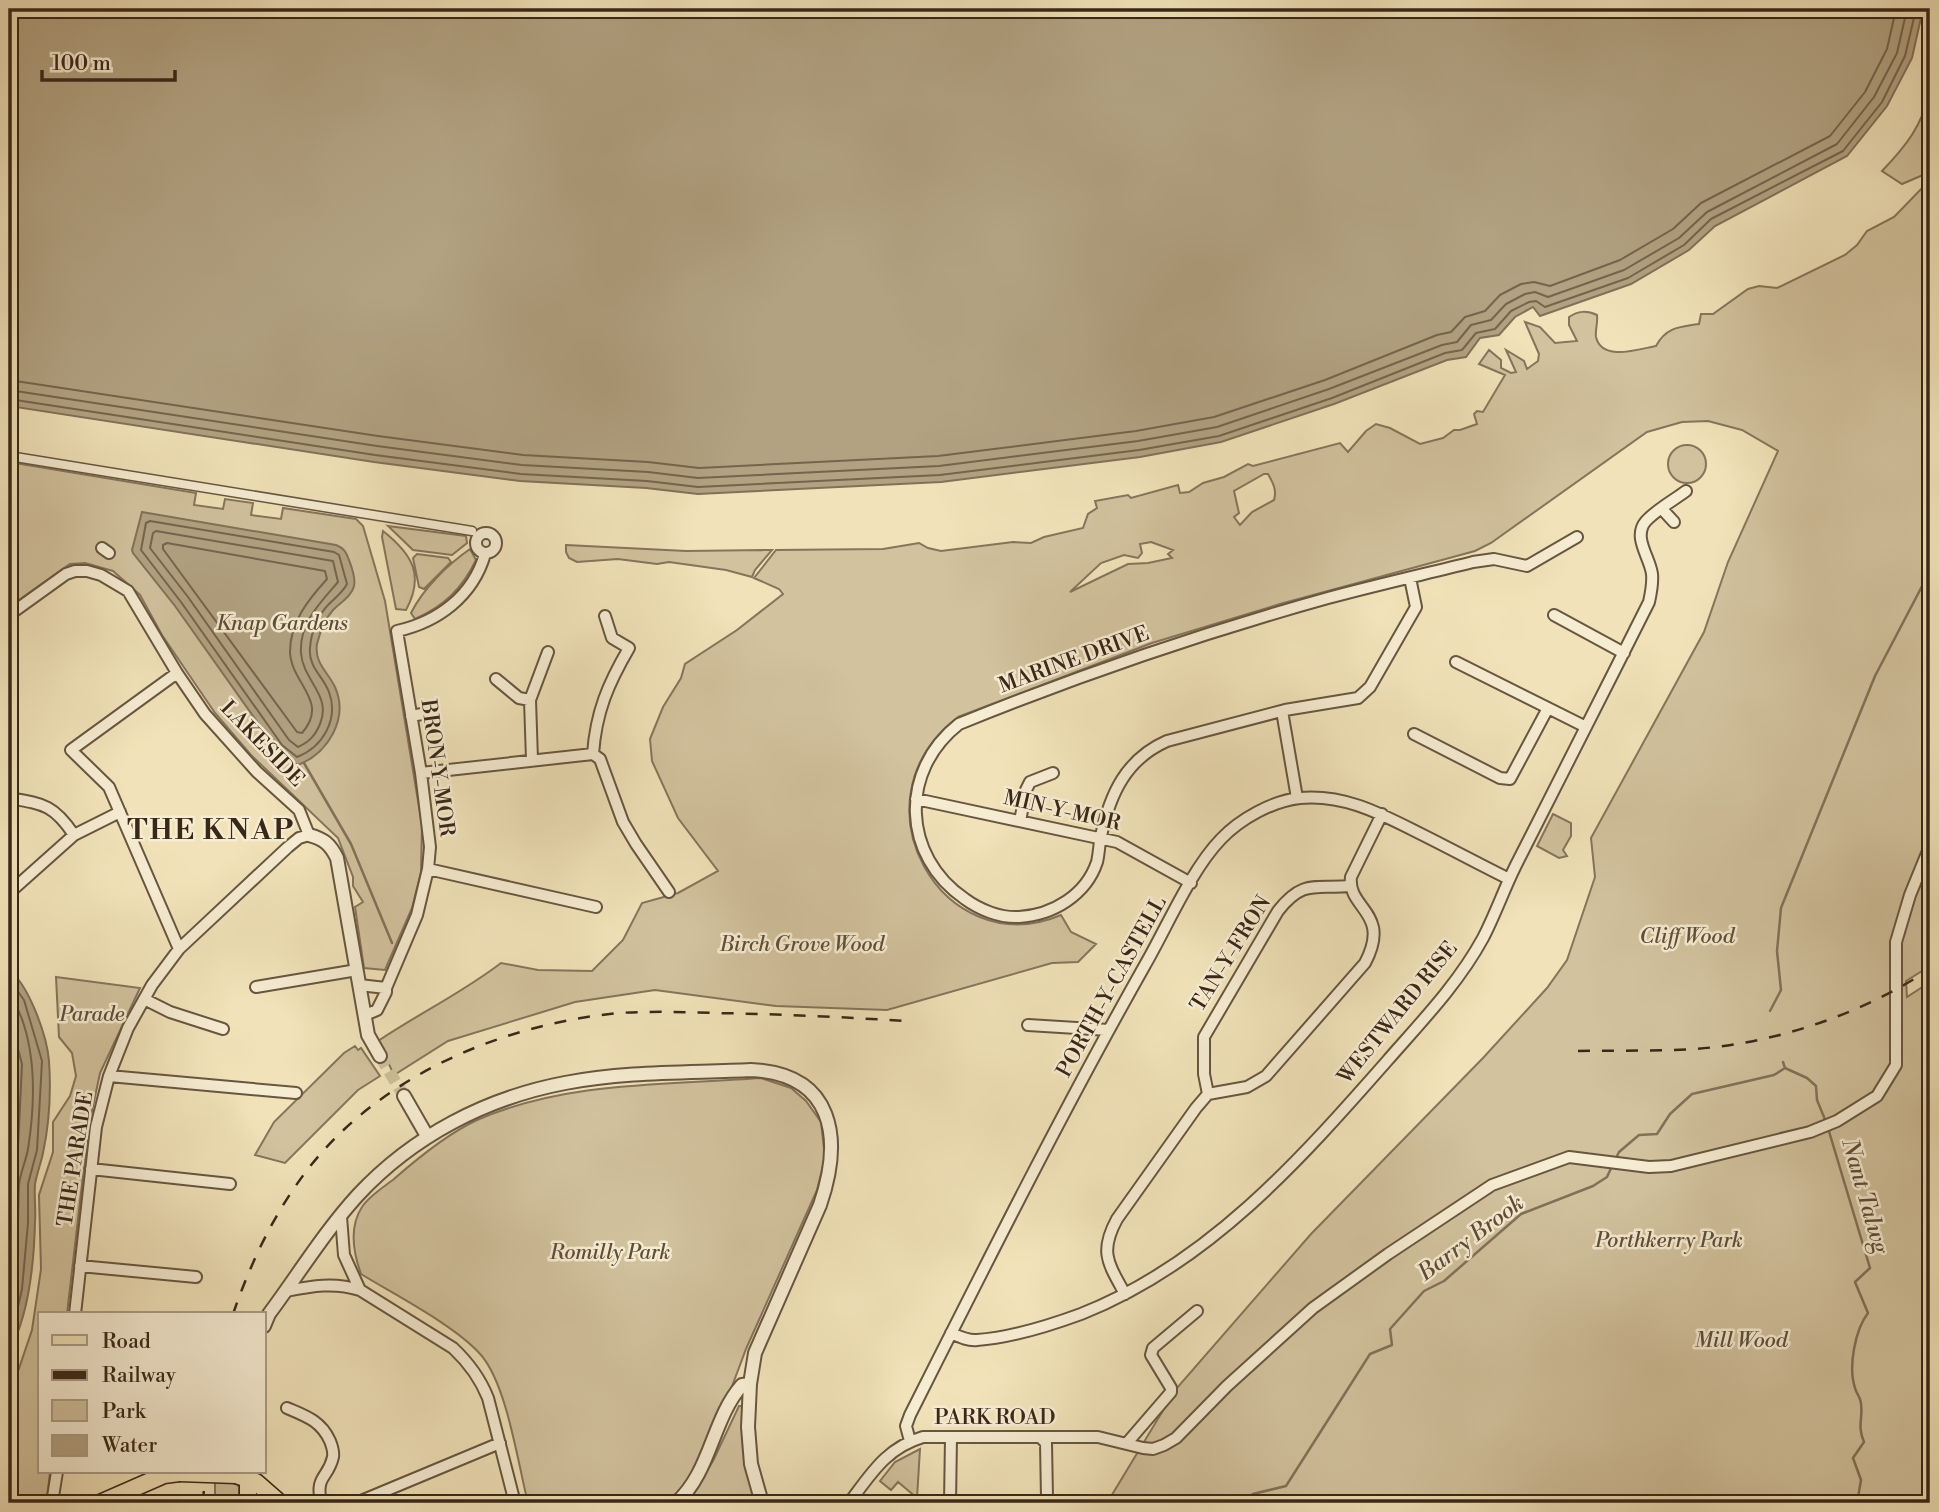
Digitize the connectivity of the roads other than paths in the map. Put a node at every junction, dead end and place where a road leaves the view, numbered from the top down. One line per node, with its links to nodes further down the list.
1 (9, 456): 5 (street)
2 (1686, 491): 3 (street, WESTWARD RISE)
3 (1662, 509): 4 (street); 13 (street, WESTWARD RISE)
4 (1674, 522)
5 (472, 531)
6 (1577, 537): 8 (street, MARINE DRIVE)
7 (485, 554): 21 (street, BRON-Y-MOR)
8 (1410, 578): 19 (street, MARINE DRIVE); 30 (street, MARINE DRIVE)
9 (9, 615): 15 (street, LAKESIDE)
10 (1555, 615): 13 (street)
11 (605, 616): 24 (street)
12 (548, 652): 17 (street)
13 (1624, 653): 22 (street, WESTWARD RISE)
14 (1456, 662): 18 (street)
15 (177, 673): 31 (street); 35 (street, LAKESIDE)
16 (496, 679): 17 (street)
17 (530, 701): 25 (street)
18 (1548, 708): 22 (street); 23 (street)
19 (1282, 711): 29 (street); 36 (street, MARINE DRIVE)
20 (433, 712): 21 (street)
21 (411, 716): 27 (street, BRON-Y-MOR)
22 (1586, 727): 39 (street, WESTWARD RISE)
23 (1414, 734)
24 (593, 754): 25 (street); 42 (street)
25 (532, 760): 27 (street)
26 (1053, 773): 33 (street)
27 (421, 774): 38 (street, BRON-Y-MOR)
28 (9, 798): 34 (street)
29 (1297, 798): 32 (street, PORTH-Y-CASTELL); 40 (street, PORTH-Y-CASTELL)
30 (916, 799): 33 (street, MIN-Y-MOR); 36 (street, MARINE DRIVE)
31 (120, 811): 34 (street); 45 (street)
32 (1382, 814): 39 (street, PORTH-Y-CASTELL); 41 (street)
33 (1020, 821): 36 (street, MIN-Y-MOR)
34 (75, 835): 43 (street)
35 (309, 835): 45 (street, THE PARADE); 46 (street, LAKESIDE)
36 (1101, 837): 40 (street, MIN-Y-MOR)
37 (1930, 846): 79 (street, PARK ROAD)
38 (428, 870): 44 (street); 49 (street, BRON-Y-MOR)
39 (1509, 879): 68 (street, WESTWARD RISE)
40 (1191, 883): 54 (street, PORTH-Y-CASTELL)
41 (1350, 886): 58 (street, TAN-Y-FRON); 58 (street)
42 (670, 891)
43 (9, 893)
44 (596, 907)
45 (179, 949): 50 (street, THE PARADE)
46 (357, 970): 47 (street, LAKESIDE); 48 (street)
47 (359, 985): 49 (street); 51 (street, LAKESIDE)
48 (256, 987)
49 (386, 988): 51 (street, BRON-Y-MOR)
50 (144, 999): 53 (street); 56 (street, THE PARADE)
51 (365, 1015): 55 (street, LAKESIDE)
52 (1028, 1025): 54 (street)
53 (223, 1029)
54 (1109, 1030): 72 (street, PORTH-Y-CASTELL)
55 (380, 1056)
56 (109, 1076): 57 (street); 61 (street, THE PARADE)
57 (296, 1093)
58 (1208, 1094): 68 (street)
59 (404, 1096): 60 (street)
60 (426, 1136): 63 (street); 73 (street)
61 (91, 1169): 62 (street); 64 (street, THE PARADE)
62 (230, 1184)
63 (341, 1217): 66 (street); 67 (street)
64 (80, 1266): 65 (street); 70 (street, THE PARADE)
65 (196, 1277)
66 (360, 1290): 67 (street); 78 (street)
67 (286, 1291): 71 (street)
68 (1125, 1294): 72 (street, WESTWARD RISE)
69 (1197, 1311): 79 (street)
70 (75, 1312)
71 (266, 1321)
72 (951, 1333): 77 (street, PORTH-Y-CASTELL)
73 (750, 1384): 91 (street); 92 (street)
74 (287, 1408): 88 (street)
75 (951, 1437): 76 (street, PARK ROAD); 77 (street, PARK ROAD); 94 (street)
76 (1041, 1438): 79 (street, PARK ROAD); 95 (street)
77 (910, 1441): 93 (street, PARK ROAD)
78 (500, 1443): 89 (street); 90 (street)
79 (1126, 1443)
80 (57, 1474): 85 (street)
81 (174, 1474): 86 (main road)
82 (212, 1474): 83 (main road, bridge)
83 (244, 1475): 84 (main road); 87 (main road)
84 (277, 1501): 87 (main road)
85 (54, 1502)
86 (100, 1503)
87 (250, 1503)
88 (321, 1503)
89 (356, 1503)
90 (515, 1503)
91 (676, 1503)
92 (762, 1503)
93 (849, 1503)
94 (950, 1503)
95 (1044, 1503)

